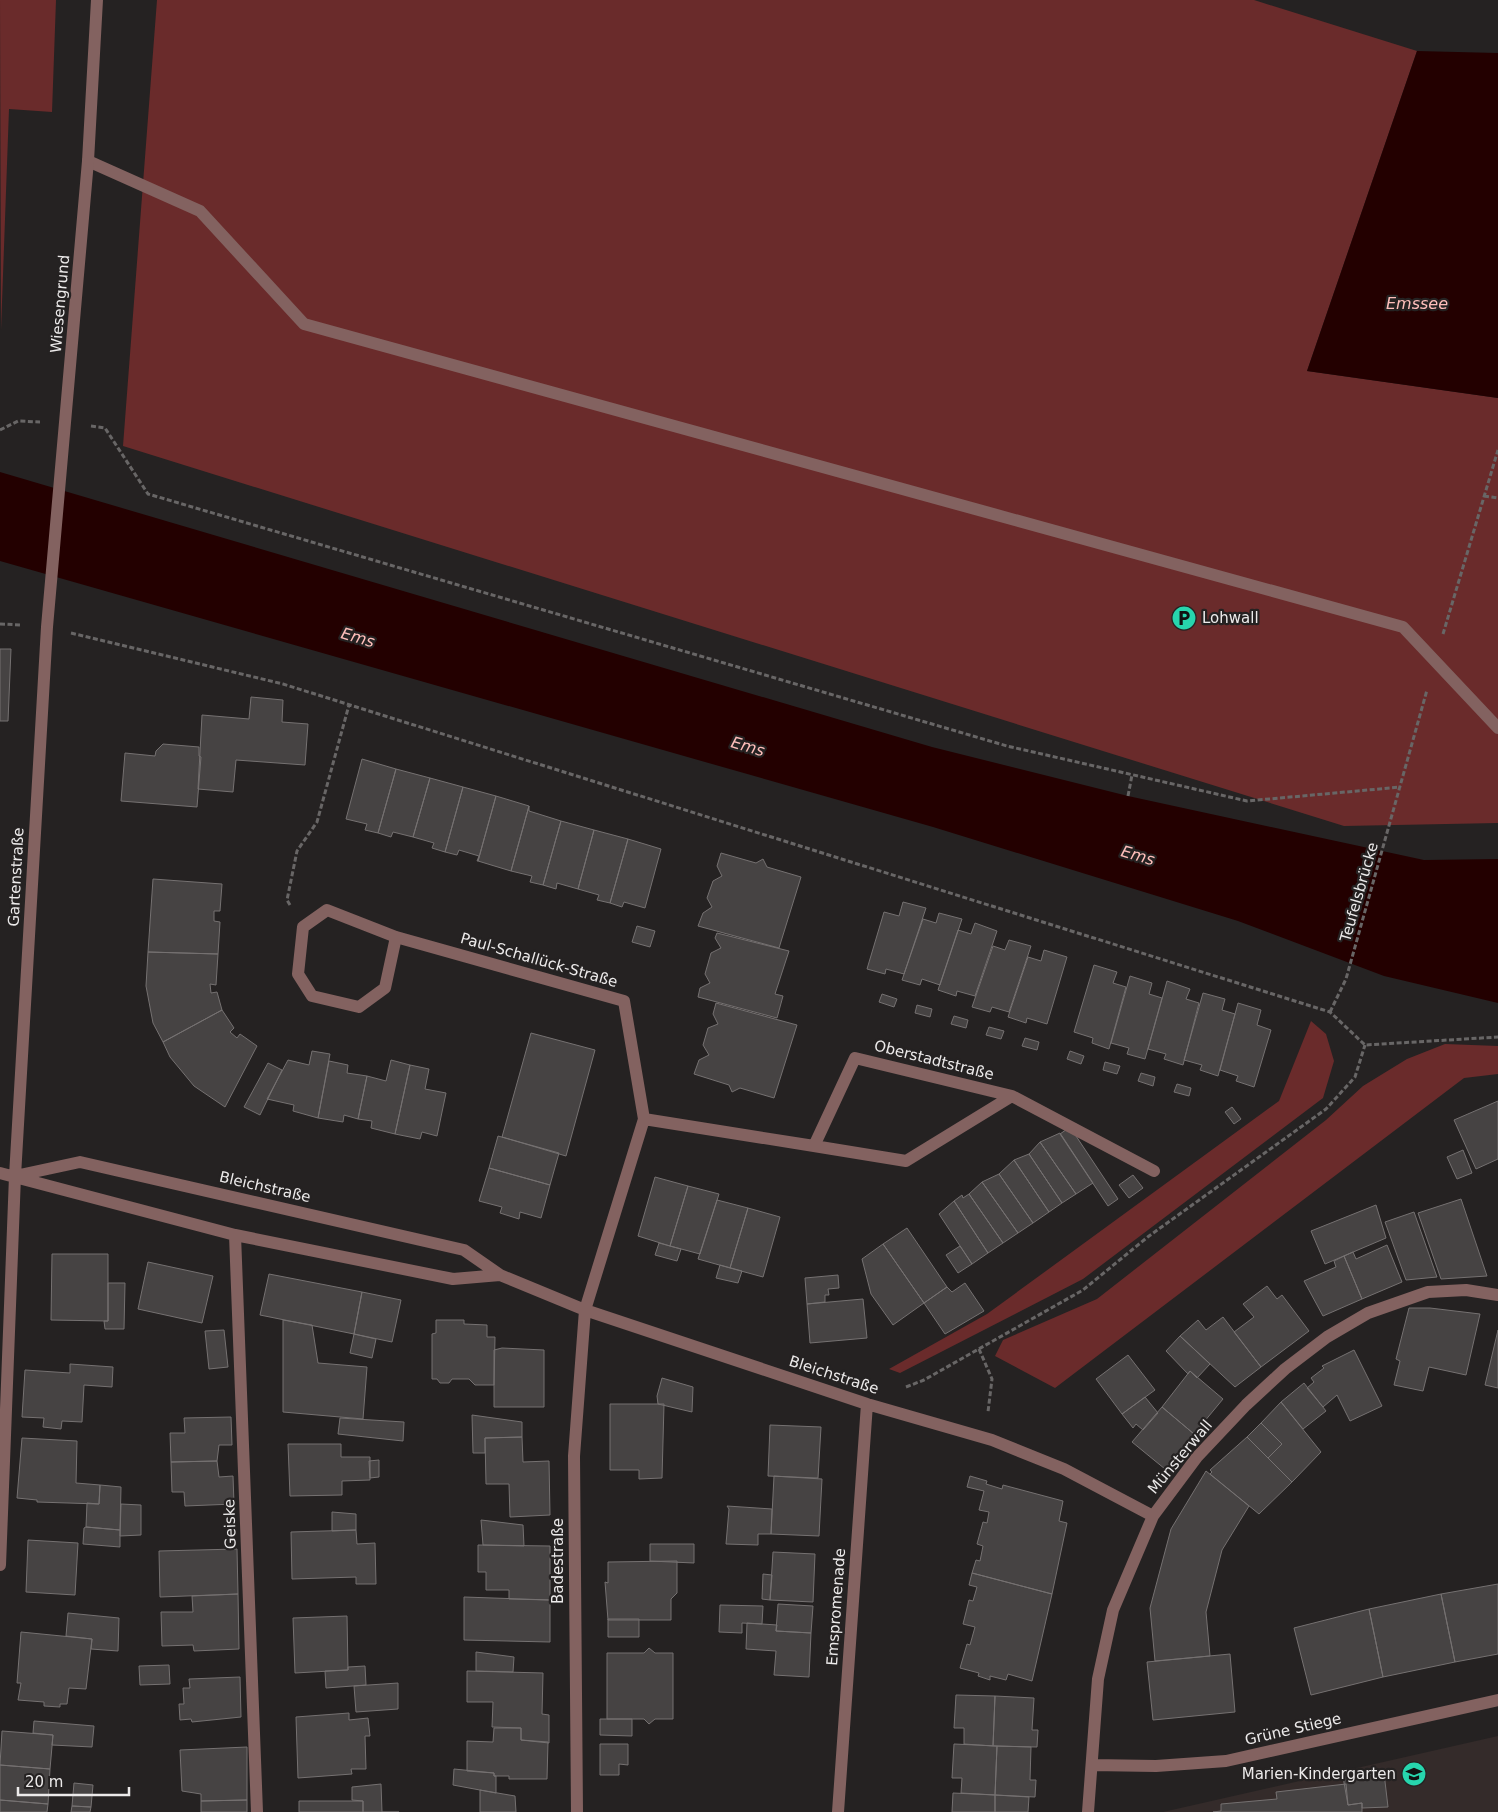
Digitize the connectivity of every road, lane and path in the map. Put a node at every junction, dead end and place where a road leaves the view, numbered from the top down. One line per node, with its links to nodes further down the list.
1 (97, 0): 2 (street, Wiesengrund)
2 (88, 160): 9 (street, Wiesengrund); 11 (street)
3 (18, 421): 5 (path)
4 (105, 428): 14 (path)
5 (0, 430)
6 (1498, 450): 7 (path, Teufelsbrücke)
7 (1484, 496): 8 (path); 11 (path, Teufelsbrücke)
8 (1498, 498)
9 (50, 611): 10 (street, Gartenstraße)
10 (47, 627): 12 (path); 27 (street, Gartenstraße)
11 (1435, 662): 13 (street); 15 (path, Teufelsbrücke)
12 (349, 705): 17 (path); 19 (path)
13 (1498, 728)
14 (1132, 775): 15 (path); 16 (path)
15 (1401, 787): 19 (path, Teufelsbrücke)
16 (1128, 796)
17 (303, 927): 18 (street, Paul-Schallück-Straße); 18 (street)
18 (396, 937): 23 (street, Paul-Schallück-Straße)
19 (1330, 1012): 21 (path)
20 (1498, 1037): 21 (path)
21 (1365, 1046): 32 (path)
22 (1012, 1096): 24 (street, Oberstadtstraße); 24 (street, Oberstadtstraße); 25 (street, Oberstadtstraße)
23 (644, 1119): 24 (street, Oberstadtstraße); 31 (street, Paul-Schallück-Straße)
24 (814, 1146)
25 (1154, 1171)
26 (0, 1173): 27 (street, Bleichstraße)
27 (15, 1176): 28 (street, Bleichstraße); 29 (street, Bleichstraße); 36 (street, Gartenstraße)
28 (235, 1235): 29 (street, Bleichstraße); 39 (street, Geiske)
29 (500, 1275): 31 (street, Bleichstraße)
30 (1498, 1295): 35 (street, Münsterwall)
31 (585, 1310): 33 (street, Bleichstraße); 40 (street, Badestraße)
32 (979, 1349): 33 (path); 34 (path)
33 (867, 1404): 34 (street, Bleichstraße); 41 (street, Emspromenade)
34 (984, 1438): 35 (street, Bleichstraße)
35 (1153, 1516): 38 (street, Münsterwall)
36 (0, 1565)
37 (1498, 1700): 38 (street, Grüne Stiege)
38 (1092, 1765): 42 (street, Münsterwall)
39 (257, 1812)
40 (577, 1812)
41 (838, 1812)
42 (1088, 1812)

